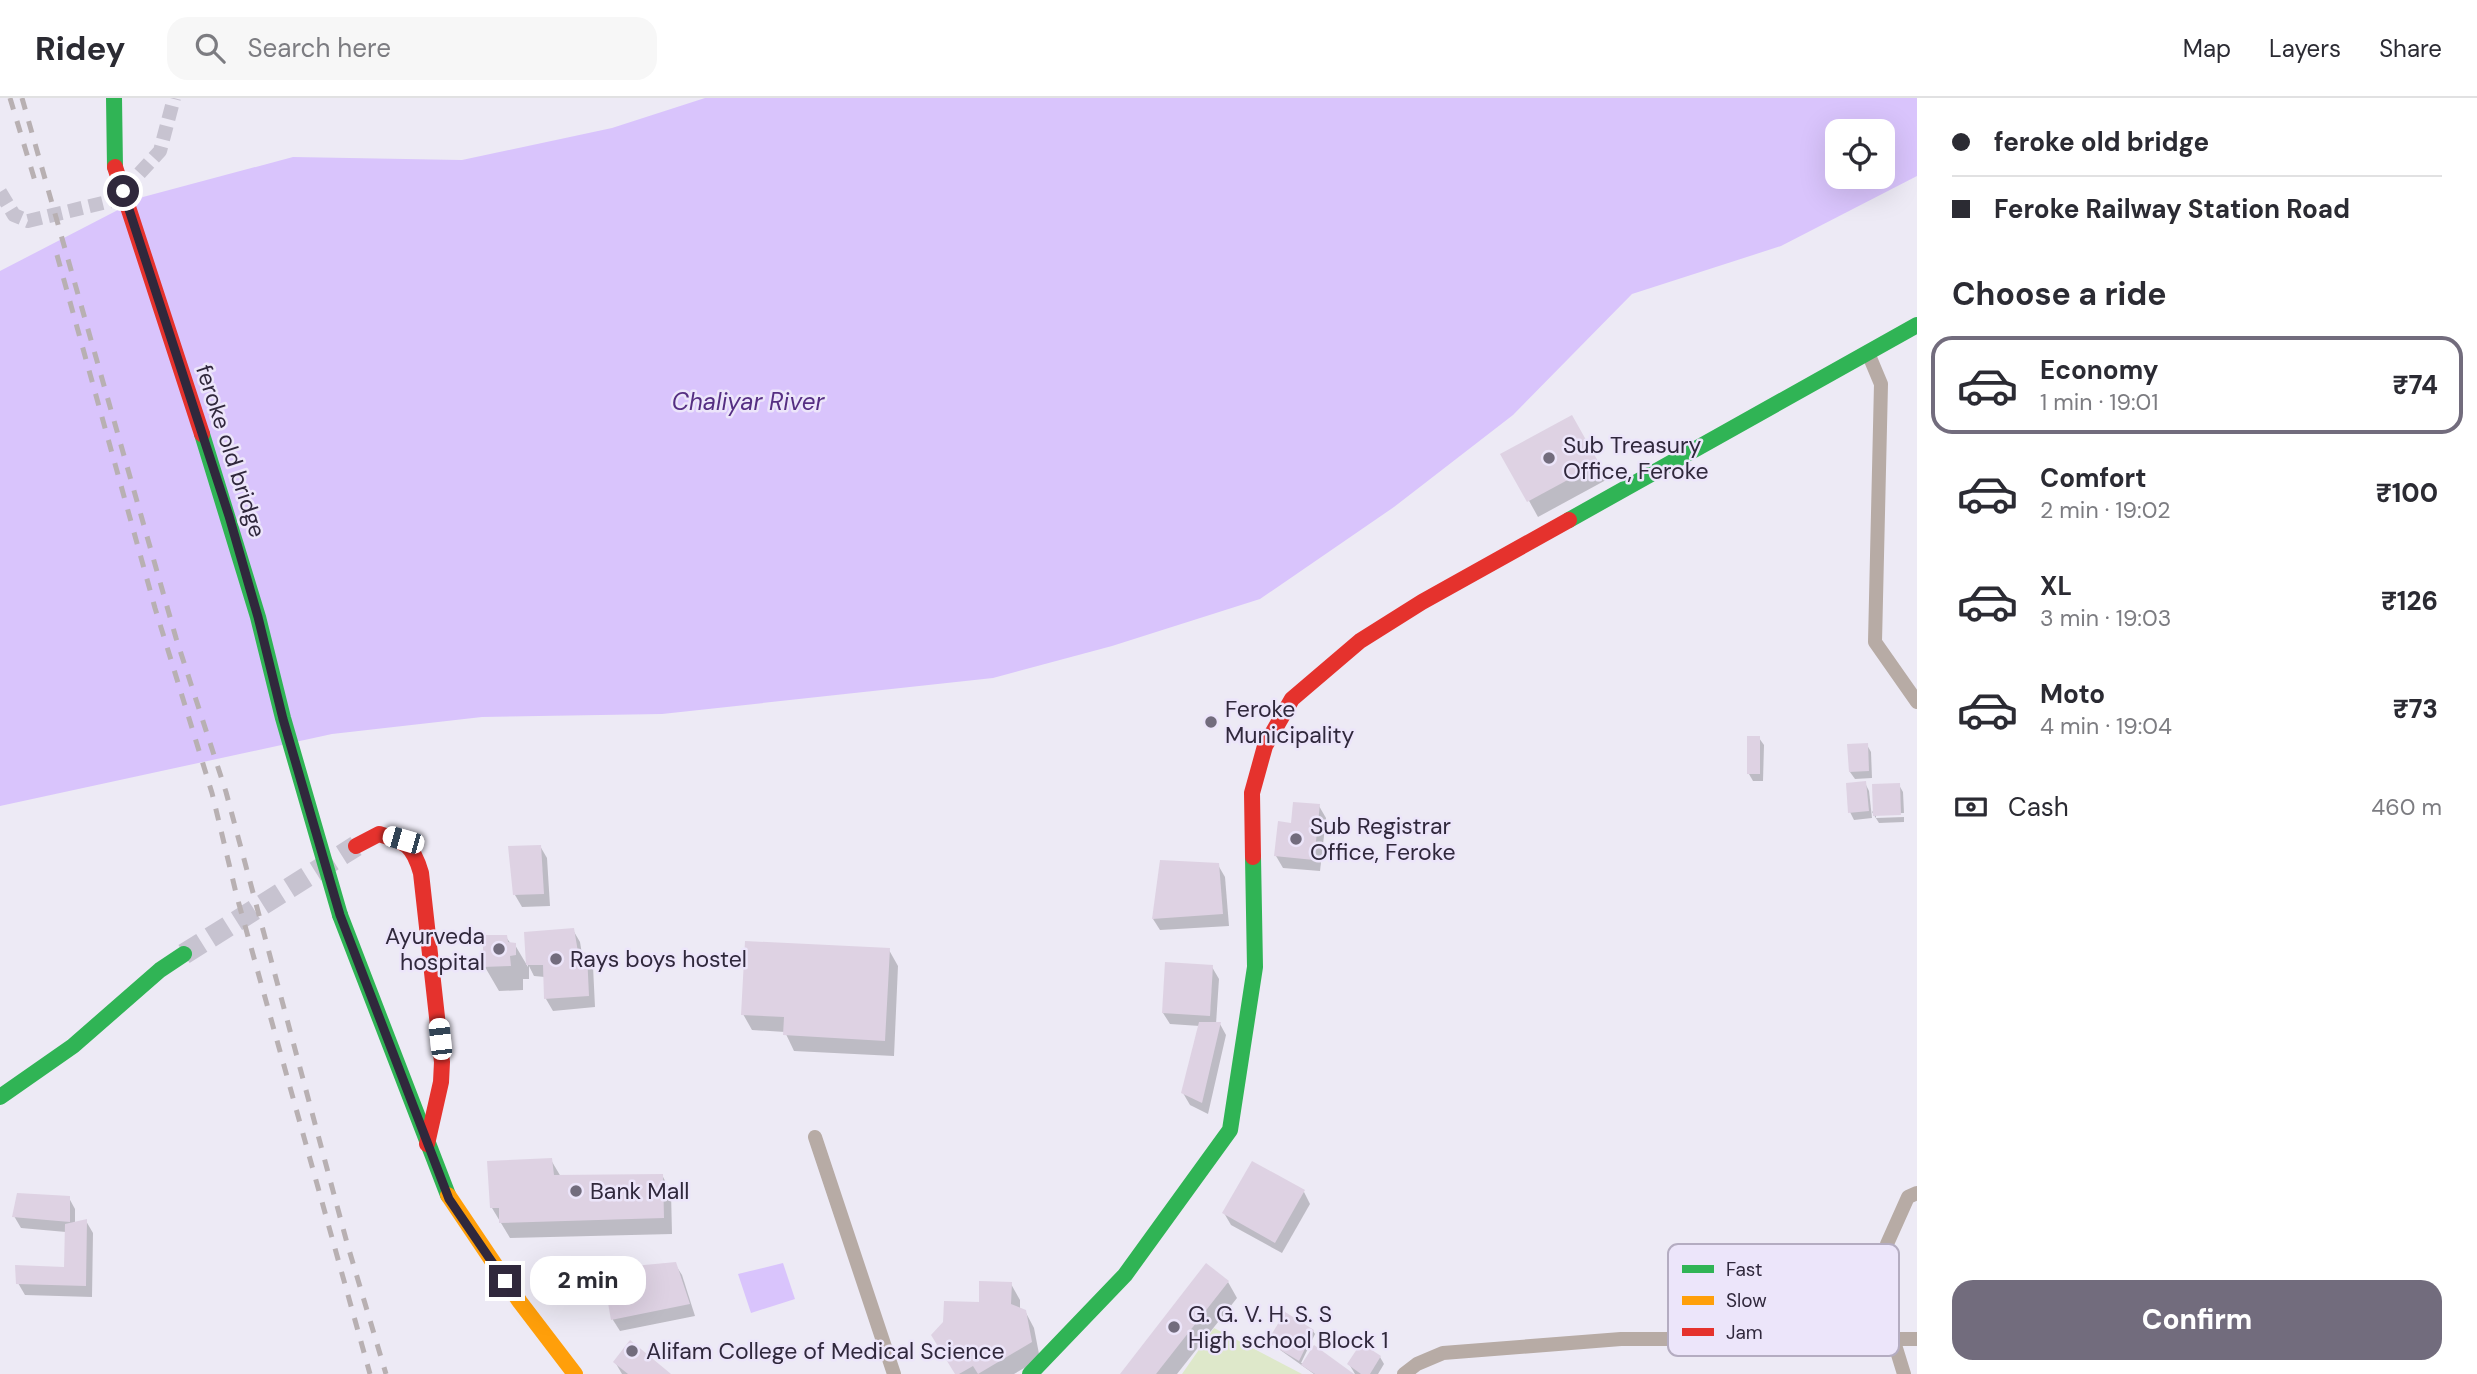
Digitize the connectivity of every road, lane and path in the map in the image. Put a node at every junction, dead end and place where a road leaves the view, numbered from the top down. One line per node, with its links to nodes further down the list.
1 (114, 98): 9 (main road, feroke old bridge, bridge)
2 (1917, 325): 3 (main road)
3 (1868, 353): 4 (street); 18 (main road)
4 (1917, 702)
5 (356, 846): 9 (main road)
6 (184, 954): 7 (main road)
7 (0, 1097)
8 (815, 1137): 17 (street)
9 (428, 1144): 16 (main road, feroke old bridge)
10 (1917, 1193): 11 (street)
11 (1887, 1244)
12 (1668, 1339): 19 (street)
13 (1917, 1339): 14 (street)
14 (1899, 1340)
15 (1899, 1356): 20 (street)
16 (575, 1374)
17 (894, 1374)
18 (1030, 1374)
19 (1404, 1374)
20 (1904, 1374)

